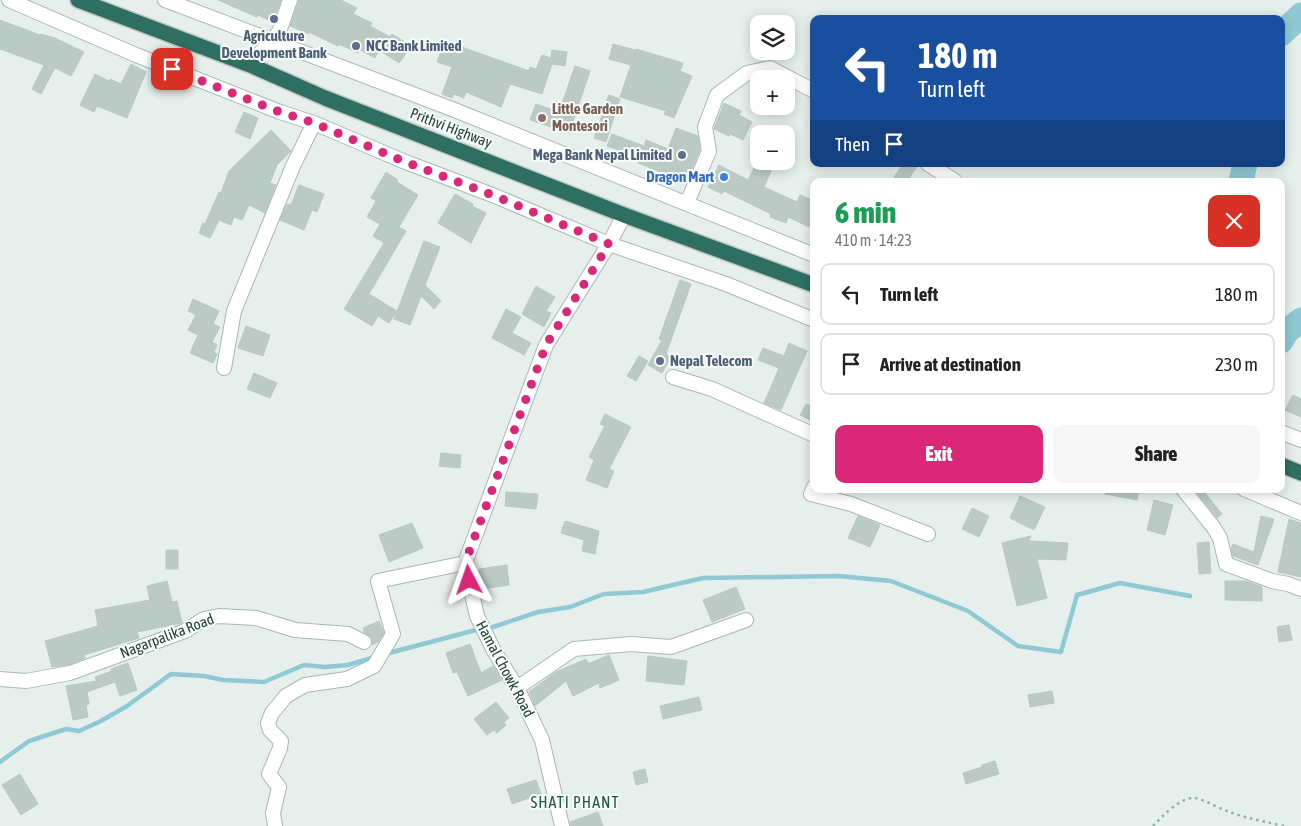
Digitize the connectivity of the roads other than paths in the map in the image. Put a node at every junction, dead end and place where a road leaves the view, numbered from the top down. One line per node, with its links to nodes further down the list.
1 (9, 0): 8 (street)
2 (78, 0): 6 (highway, Prithvi Highway)
3 (165, 0): 5 (street)
4 (290, 0): 5 (street)
5 (272, 40): 6 (street); 11 (street)
6 (250, 65): 12 (highway, Prithvi Highway)
7 (810, 89): 11 (street)
8 (314, 123): 13 (street); 17 (street)
9 (933, 167): 10 (street)
10 (950, 178)
11 (687, 203): 14 (street)
12 (624, 215): 13 (street); 15 (highway, Prithvi Highway)
13 (609, 244): 16 (street); 29 (street)
14 (810, 252)
15 (810, 284)
16 (810, 318)
17 (224, 368)
18 (673, 377): 19 (street)
19 (810, 433)
20 (1285, 434): 21 (street)
21 (1301, 440)
22 (1285, 467): 23 (highway)
23 (1301, 473)
24 (811, 493): 28 (street)
25 (1186, 493): 30 (street)
26 (1254, 493): 27 (street)
27 (1301, 513)
28 (928, 534)
29 (465, 563): 34 (street, Hamal Chowk Road); 35 (street)
30 (1301, 589)
31 (746, 620): 34 (street)
32 (364, 642): 33 (street, Nagarpalika Road)
33 (0, 679)
34 (518, 688): 36 (street, Hamal Chowk Road)
35 (276, 826)
36 (562, 826)

